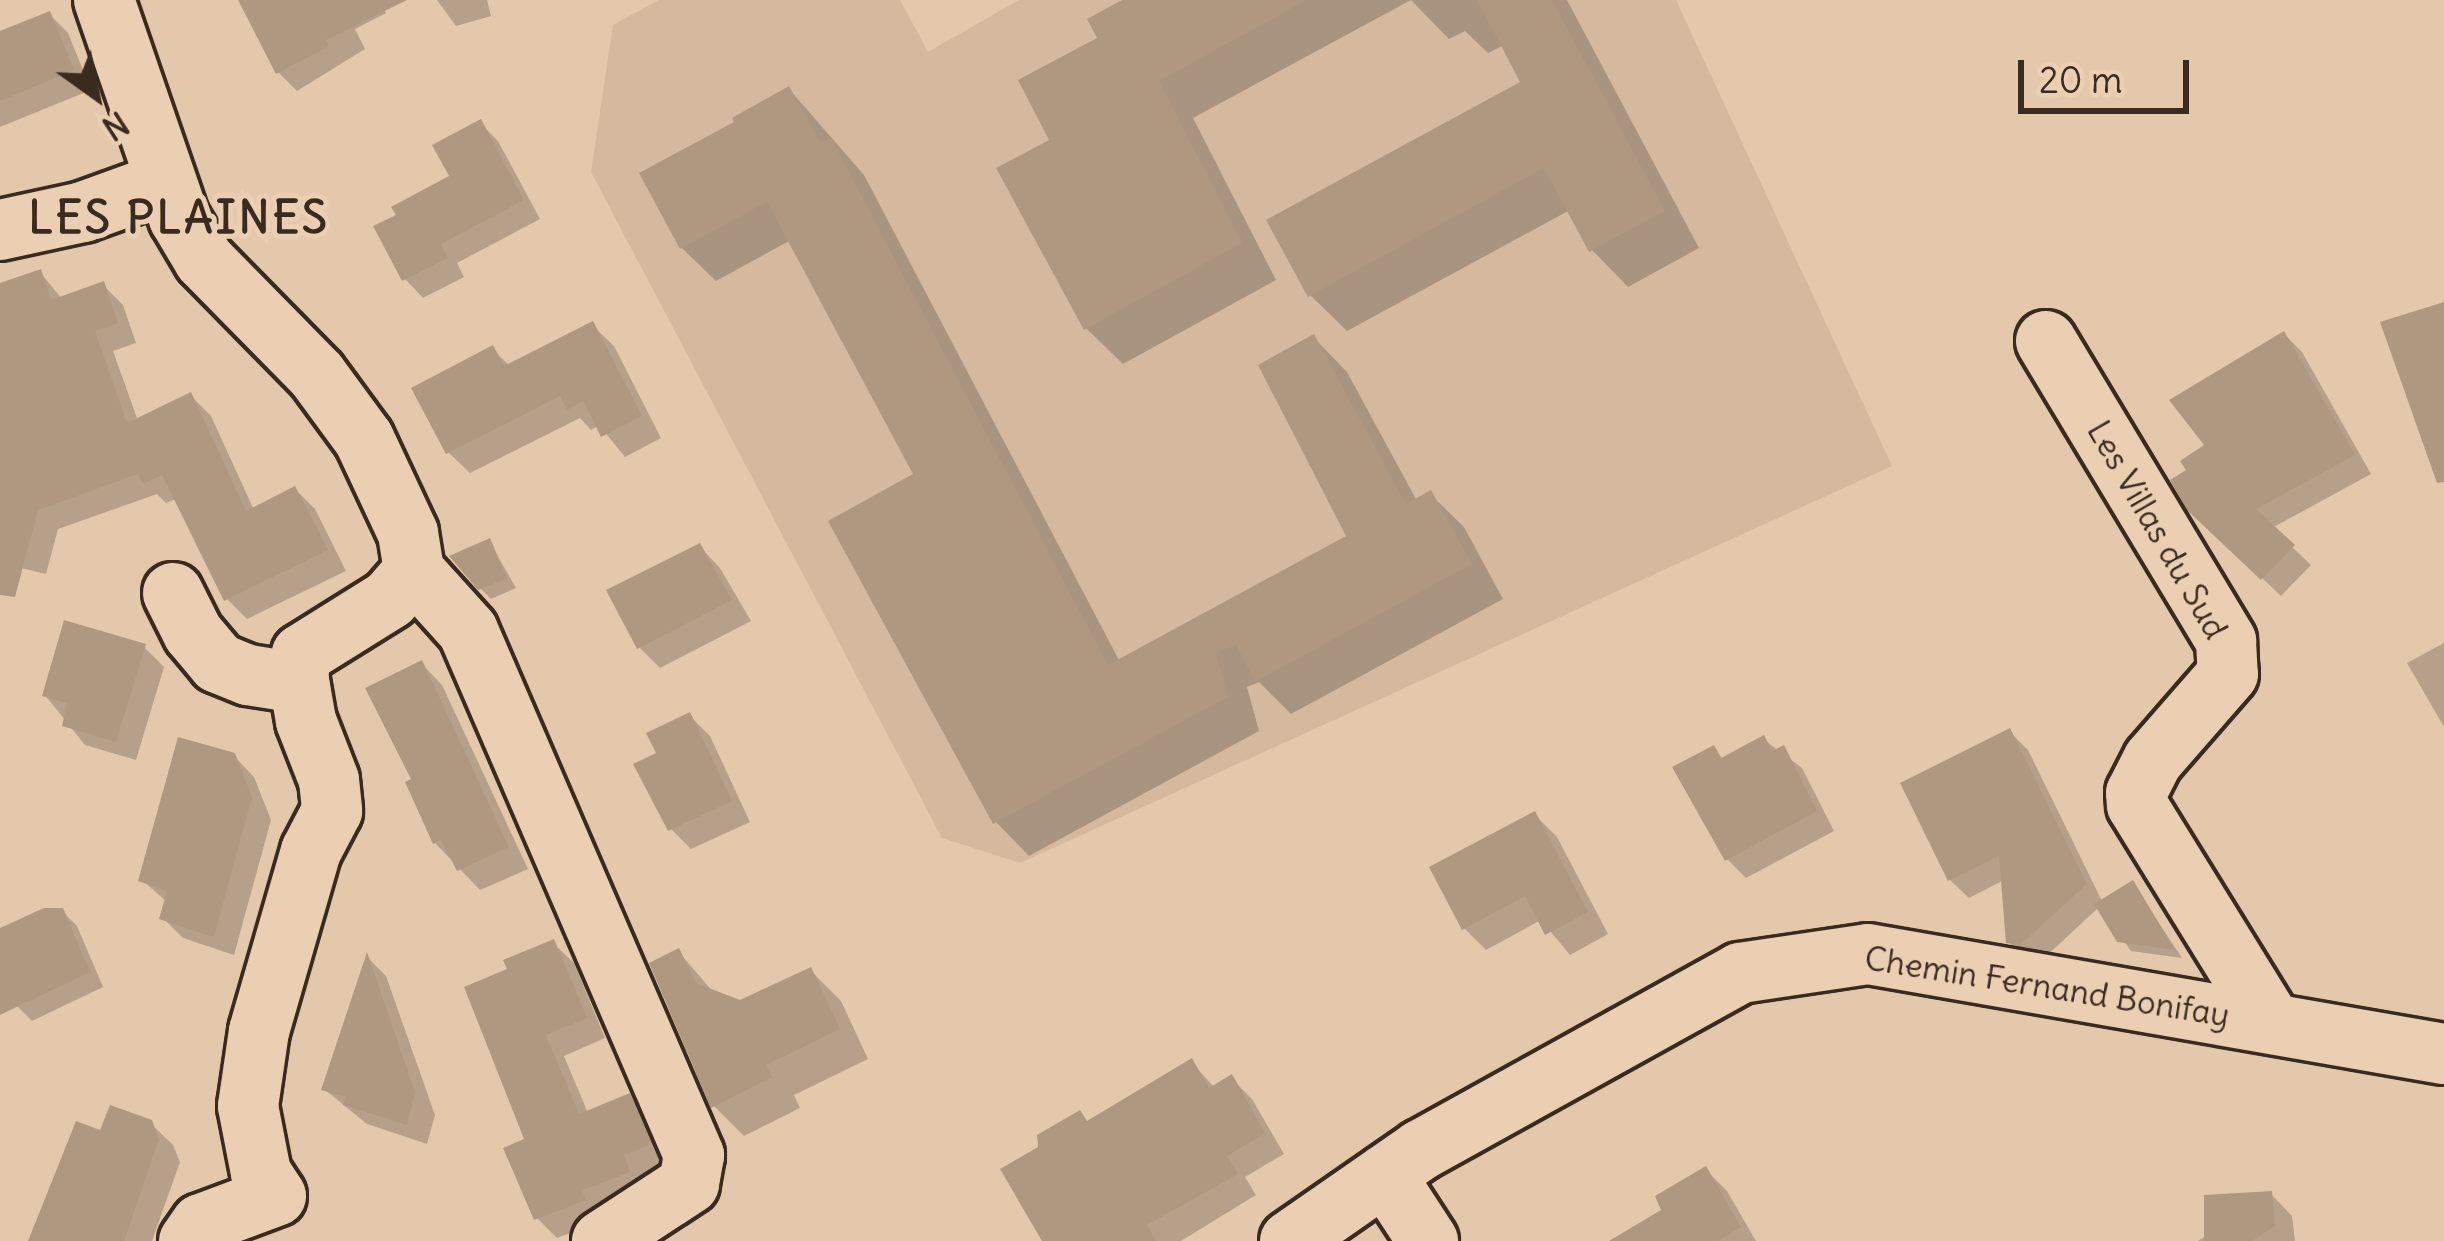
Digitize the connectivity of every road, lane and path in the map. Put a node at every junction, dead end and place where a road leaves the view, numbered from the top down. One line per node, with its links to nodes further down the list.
1 (104, 0): 2 (street)
2 (166, 182): 3 (street); 5 (street)
3 (0, 230)
4 (2046, 341): 8 (street, Les Villas du Sud)
5 (414, 571): 7 (street); 12 (street)
6 (173, 593): 7 (street)
7 (299, 682): 11 (street)
8 (2270, 1021): 9 (street, Chemin Fernand Bonifay); 10 (street, Chemin Fernand Bonifay)
9 (2444, 1054)
10 (1385, 1175): 13 (street, Chemin Fernand Bonifay); 14 (street)
11 (188, 1241)
12 (602, 1241)
13 (1291, 1241)
14 (1428, 1241)

